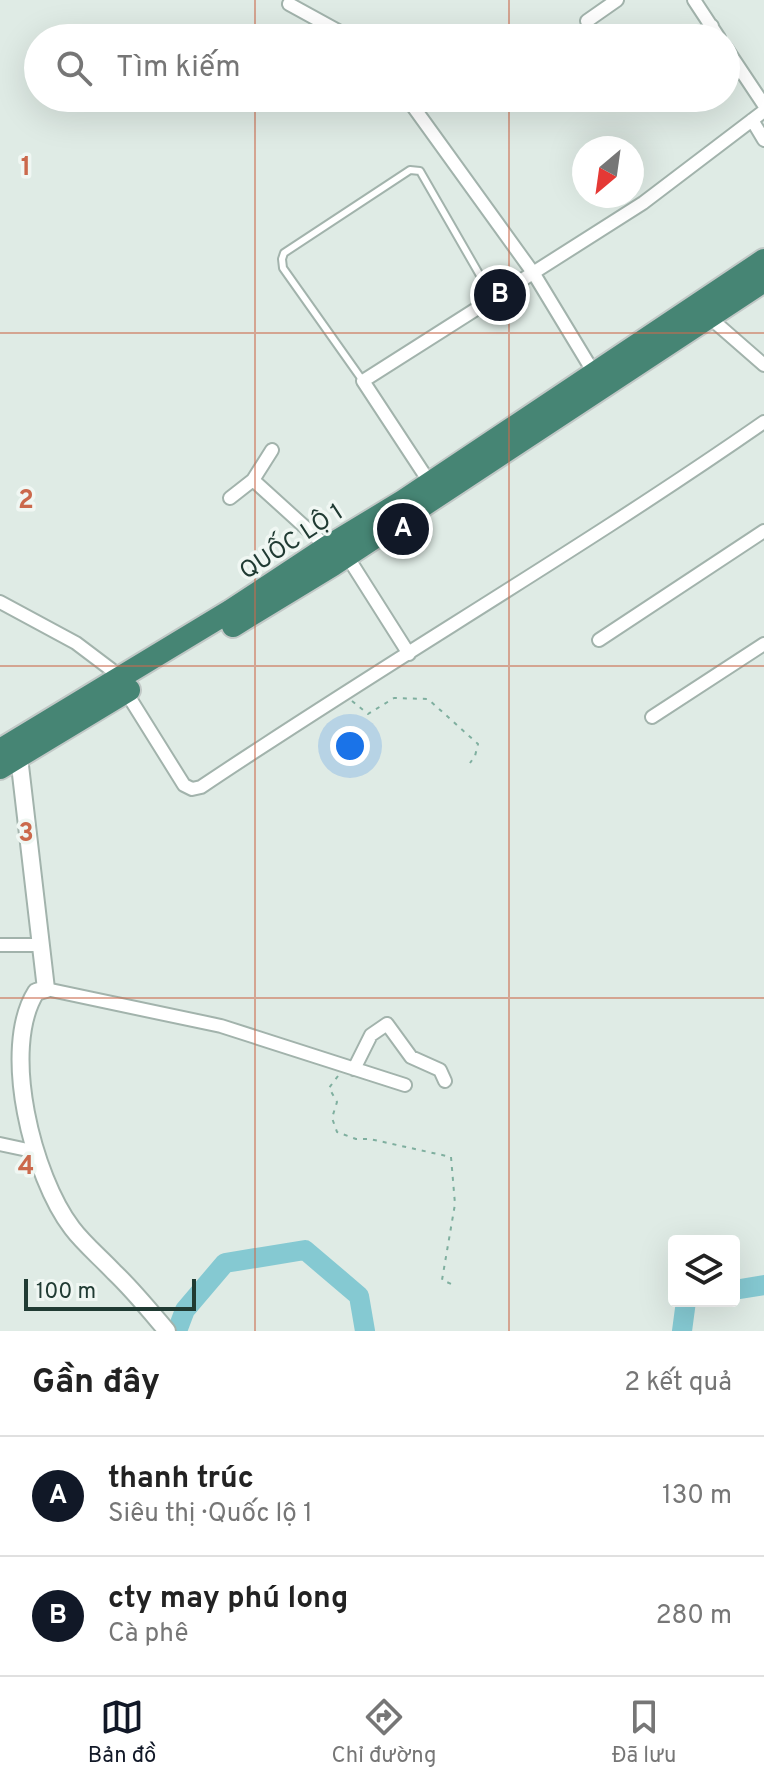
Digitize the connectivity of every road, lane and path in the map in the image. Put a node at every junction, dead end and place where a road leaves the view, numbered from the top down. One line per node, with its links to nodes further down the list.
1 (617, 0): 4 (street)
2 (694, 0): 6 (street)
3 (289, 4): 5 (street)
4 (587, 21)
5 (325, 24)
6 (711, 24)
7 (740, 70): 8 (street)
8 (764, 108): 10 (street)
9 (417, 112): 13 (street)
10 (752, 120): 11 (street); 13 (street)
11 (764, 140)
12 (764, 260): 18 (highway, QUỐC LỘ 1)
13 (534, 274): 15 (street); 18 (street)
14 (764, 281): 16 (highway, QUỐC LỘ 1)
15 (493, 298): 19 (street); 19 (lane)
16 (709, 317): 17 (street); 26 (highway, QUỐC LỘ 1)
17 (764, 365)
18 (594, 373): 23 (highway, QUỐC LỘ 1)
19 (363, 381): 23 (street)
20 (764, 422): 30 (street)
21 (272, 450): 22 (street)
22 (253, 480): 24 (street); 26 (street)
23 (430, 483): 26 (highway, QUỐC LỘ 1)
24 (230, 498)
25 (764, 531): 28 (street)
26 (337, 551): 30 (street); 31 (highway, QUỐC LỘ 1)
27 (0, 602): 31 (street)
28 (599, 640)
29 (764, 644): 33 (street)
30 (409, 654): 32 (street)
31 (124, 685): 32 (street); 34 (highway, QUỐC LỘ 1)
32 (345, 693): 35 (path)
33 (652, 717)
34 (6, 758): 37 (street)
35 (470, 763)
36 (0, 945): 37 (street)
37 (42, 945): 38 (street)
38 (46, 989): 39 (street); 44 (street)
39 (339, 1064): 40 (street); 45 (path)
40 (354, 1069): 41 (street); 42 (street)
41 (445, 1081)
42 (405, 1085)
43 (0, 1144): 44 (street)
44 (37, 1152): 46 (street)
45 (456, 1286)
46 (163, 1326)

